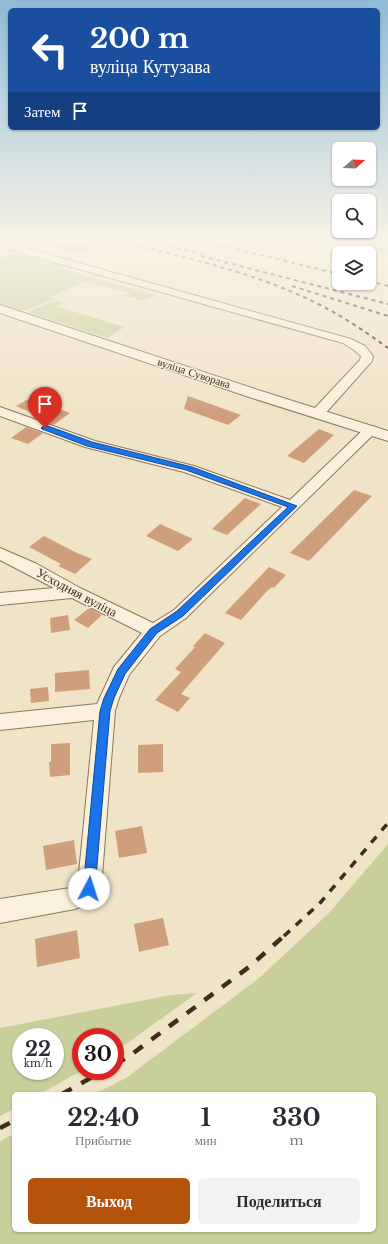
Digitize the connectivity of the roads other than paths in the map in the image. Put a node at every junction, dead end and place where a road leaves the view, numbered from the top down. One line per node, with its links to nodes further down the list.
1 (186, 296): 4 (street)
2 (0, 309): 4 (street, вуліца Суворава)
3 (0, 411): 7 (street)
4 (318, 413): 5 (street, вуліца Суворава)
5 (370, 430): 6 (street, вуліца Суворава); 7 (street)
6 (388, 436)
7 (293, 506): 11 (street)
8 (0, 553): 9 (street, Усходняя вуліца)
9 (74, 592): 10 (street); 11 (street, Усходняя вуліца)
10 (0, 599)
11 (154, 631): 12 (street)
12 (105, 711): 13 (street); 14 (street)
13 (0, 722)
14 (0, 911)

